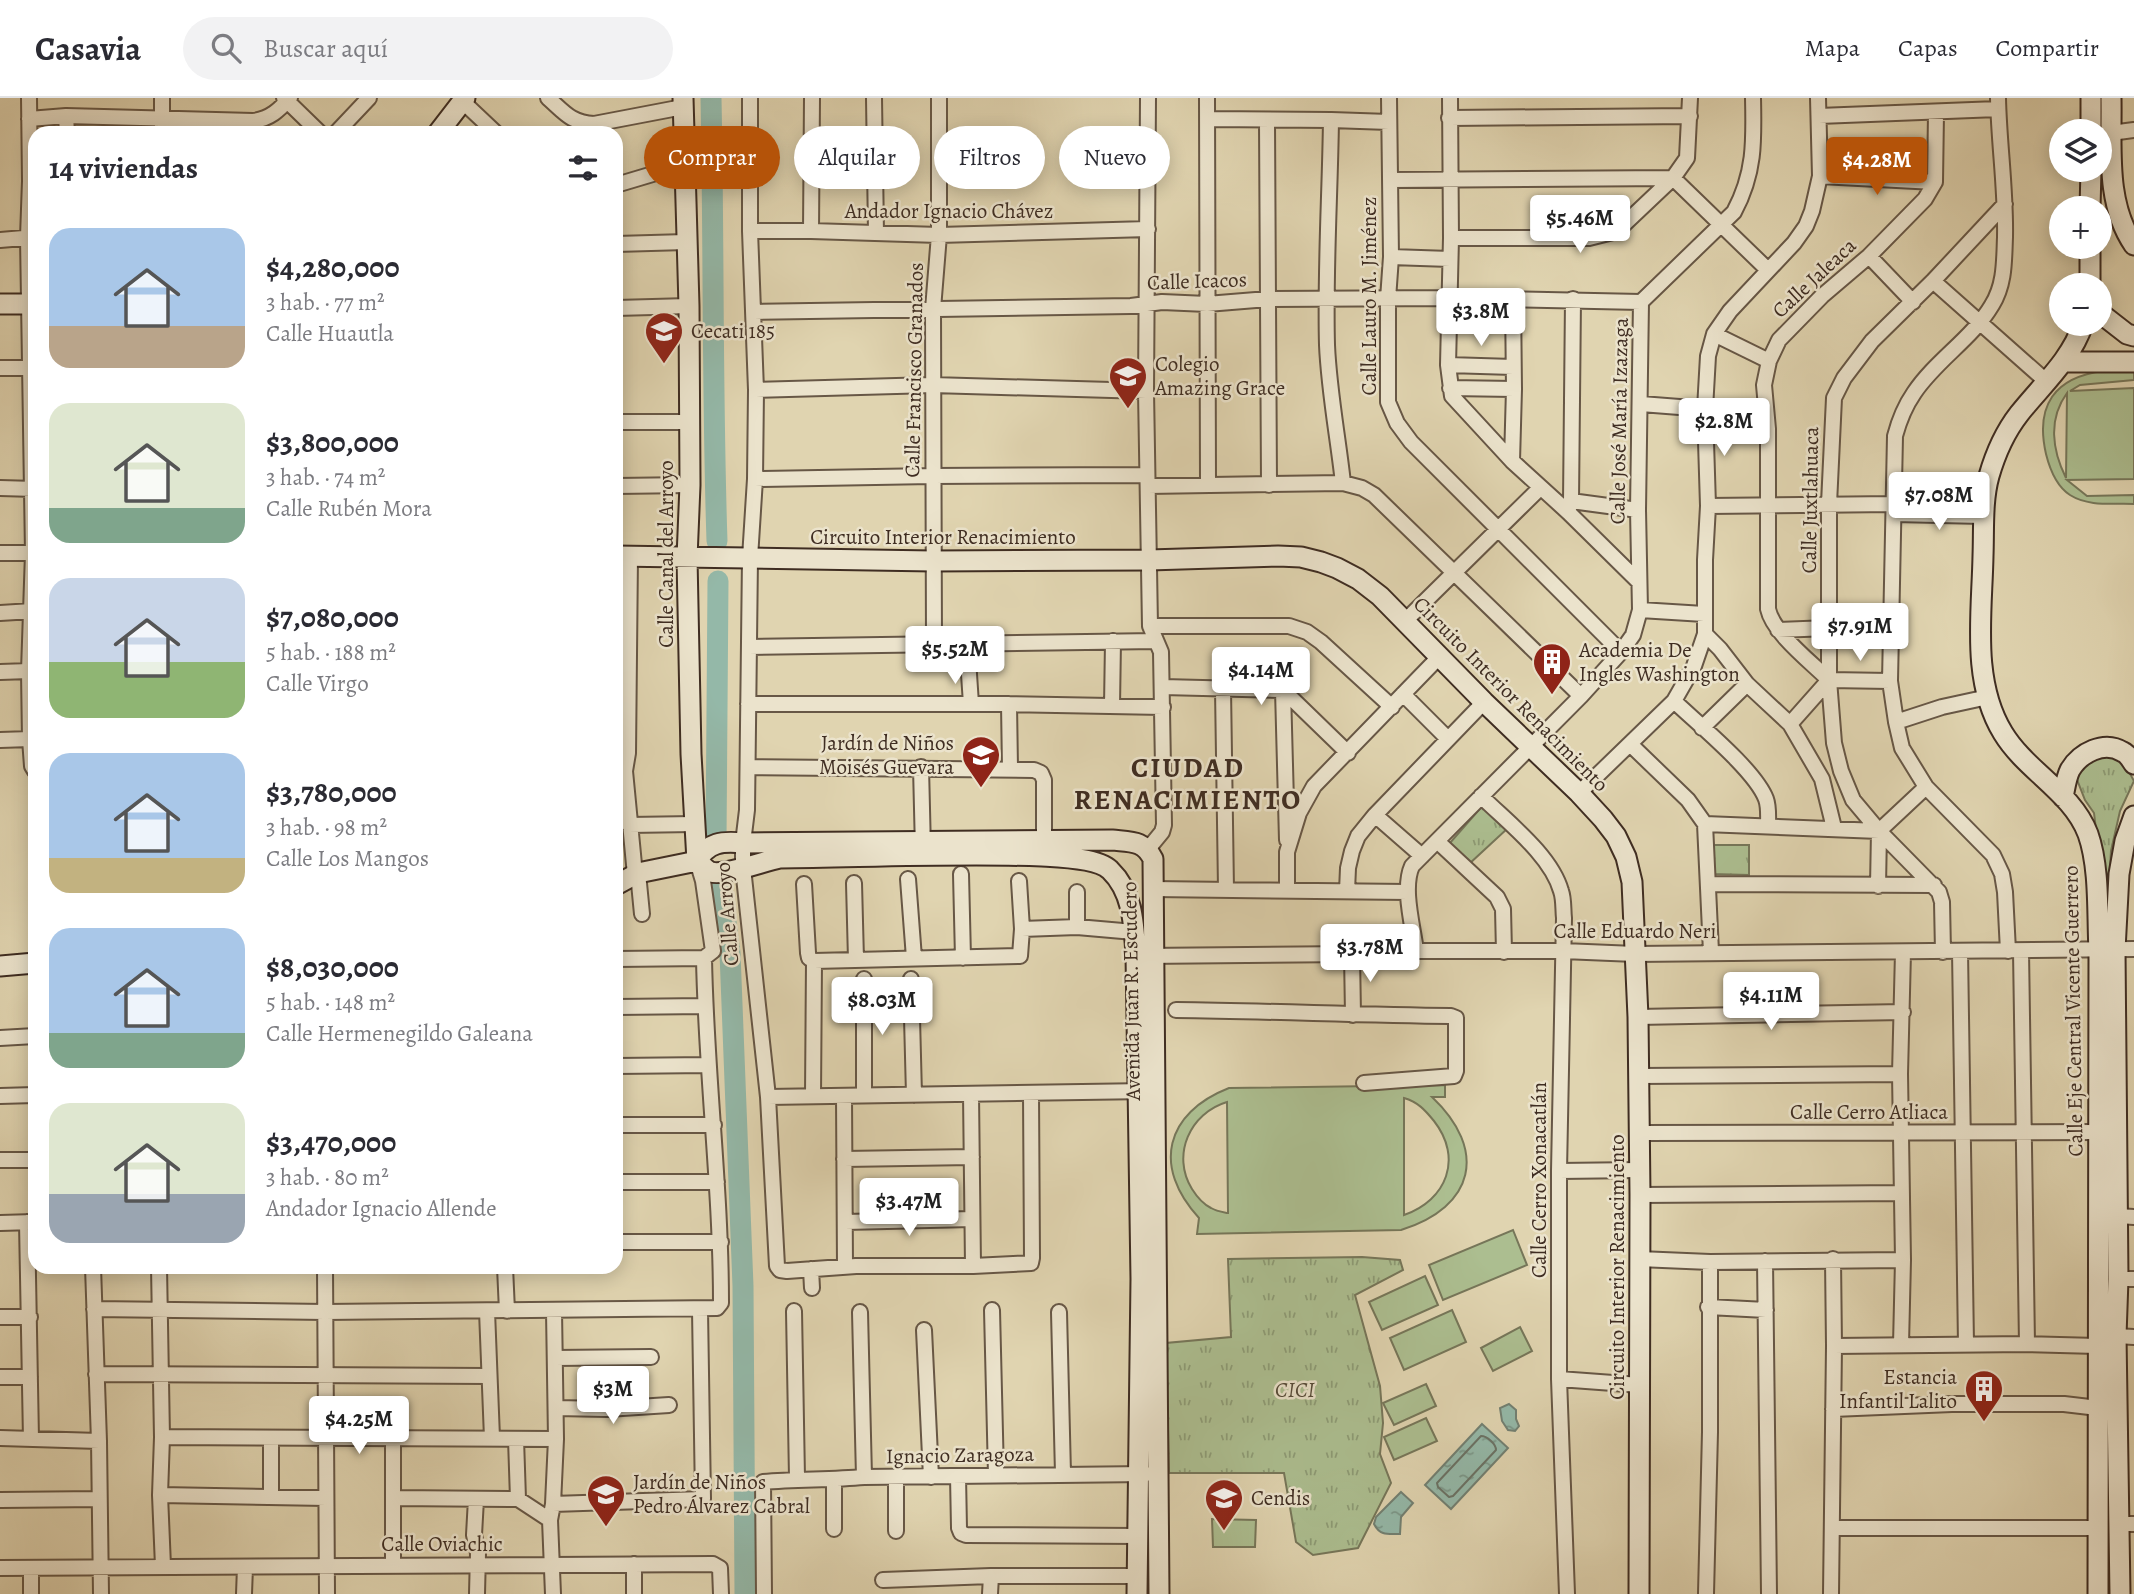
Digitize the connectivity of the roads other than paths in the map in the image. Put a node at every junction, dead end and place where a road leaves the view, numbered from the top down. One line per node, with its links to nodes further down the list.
1 (29, 98): 27 (street)
2 (162, 98): 36 (street)
3 (369, 98): 38 (street)
4 (548, 98): 20 (street)
5 (750, 98): 56 (street)
6 (812, 98): 57 (street)
7 (874, 98): 58 (street)
8 (939, 98): 59 (street, Calle Francisco Granados)
9 (1148, 98): 55 (street)
10 (1207, 98): 28 (street)
11 (1389, 98): 33 (street, Calle Lauro M. Jiménez)
12 (1450, 98): 26 (street)
13 (1690, 98): 24 (street)
14 (1753, 98): 54 (street, Calle José María Izazaga)
15 (1818, 98): 25 (street)
16 (2091, 98): 29 (main road)
17 (2111, 98): 30 (main road)
18 (287, 99): 36 (street); 37 (street)
19 (464, 99): 39 (main road); 40 (street)
20 (683, 102): 41 (main road, Calle Canal del Arroyo)
21 (1998, 104): 22 (street); 53 (street)
22 (1936, 113): 25 (street); 50 (street)
23 (66, 116): 27 (street); 35 (street); 36 (street)
24 (1690, 116): 26 (street); 47 (street)
25 (1819, 116): 45 (street)
26 (1449, 118): 49 (street)
27 (29, 119): 34 (street)
28 (1207, 119): 32 (street); 82 (street)
29 (2091, 119)
30 (2111, 119)
31 (1331, 120): 32 (street); 33 (street); 73 (street)
32 (1268, 121): 72 (street)
33 (1389, 122): 48 (street, Calle Lauro M. Jiménez)
34 (29, 126)
35 (67, 126)
36 (162, 126)
37 (313, 126)
38 (343, 126)
39 (443, 126)
40 (489, 126)
41 (683, 126)
42 (2134, 130): 43 (street)
43 (2112, 133)
44 (2112, 162): 65 (main road)
45 (1820, 176): 50 (street); 69 (street)
46 (644, 177): 51 (street)
47 (1673, 178): 49 (street); 54 (street); 61 (street)
48 (1391, 180): 49 (street); 67 (street, Calle Lauro M. Jiménez)
49 (1450, 181): 61 (street)
50 (1935, 182): 66 (street, Calle Jaleaca)
51 (623, 184)
52 (684, 189): 63 (main road, Calle Canal del Arroyo)
53 (2005, 204): 70 (street, Calle Juxtlahuaca); 87 (street)
54 (1723, 225): 69 (street); 77 (street, Calle José María Izazaga)
55 (1147, 229): 59 (street, Andador Ignacio Chávez); 79 (street)
56 (750, 231): 57 (street, Andador Ignacio Chávez); 86 (street)
57 (811, 231): 58 (street, Andador Ignacio Chávez)
58 (876, 233): 59 (street, Andador Ignacio Chávez)
59 (939, 235): 85 (street, Calle Francisco Granados)
60 (28, 237): 62 (street)
61 (1451, 238): 68 (street)
62 (0, 240)
63 (686, 242): 64 (street); 83 (main road, Calle Canal del Arroyo)
64 (623, 244)
65 (2134, 245)
66 (1869, 256): 78 (street); 92 (street, Calle Jaleaca)
67 (1391, 257): 68 (street); 74 (street, Calle Lauro M. Jiménez)
68 (1450, 259): 71 (street)
69 (1768, 270): 89 (street)
70 (1933, 281): 78 (street, Calle Juxtlahuaca); 87 (street)
71 (1450, 298): 74 (street, Calle Icacos); 75 (street, Calle Icacos); 95 (street)
72 (1268, 299): 73 (street, Calle Icacos); 82 (street, Calle Icacos); 116 (street)
73 (1327, 299): 74 (street, Calle Icacos); 113 (street)
74 (1388, 299): 128 (street, Calle Lauro M. Jiménez)
75 (1513, 299): 76 (street, Calle Icacos); 96 (street)
76 (1573, 299): 77 (street, Calle Icacos); 124 (street)
77 (1641, 302): 105 (street, Calle José María Izazaga)
78 (1913, 302): 121 (street, Calle Juxtlahuaca)
79 (1147, 303): 82 (street, Calle Icacos); 85 (street, Calle Icacos); 104 (street)
80 (0, 304): 81 (main road)
81 (28, 304)
82 (1208, 304): 115 (street)
83 (689, 306): 84 (street); 108 (main road, Calle Canal del Arroyo)
84 (623, 308)
85 (933, 309): 86 (street, Calle Icacos); 100 (street, Calle Francisco Granados)
86 (754, 312): 103 (street)
87 (1980, 323): 99 (street); 125 (street)
88 (2112, 324): 90 (main road)
89 (1714, 334): 92 (street); 106 (street)
90 (2134, 335)
91 (2077, 336): 93 (main road, Calle Eje Central Vicente Guerrero)
92 (1769, 361): 122 (street, Calle Jaleaca)
93 (2063, 362): 94 (main road); 99 (main road, Calle Eje Central Vicente Guerrero)
94 (2134, 362)
95 (1448, 365): 96 (street); 101 (street)
96 (1513, 367): 102 (street)
97 (0, 368): 98 (street)
98 (28, 368)
99 (2047, 382): 127 (main road, Calle Eje Central Vicente Guerrero)
100 (932, 386): 103 (street); 104 (street); 110 (street, Calle Francisco Granados)
101 (1450, 388): 102 (street); 109 (street)
102 (1514, 389): 109 (street)
103 (756, 390): 111 (street)
104 (1146, 391): 112 (street)
105 (1641, 404): 106 (street); 126 (street, Calle José María Izazaga)
106 (1705, 409): 123 (street)
107 (623, 422): 108 (street)
108 (689, 422): 114 (main road, Calle Canal del Arroyo)
109 (1512, 461): 119 (street)
110 (932, 475): 111 (street); 112 (street); 135 (street, Calle Francisco Granados)
111 (755, 479): 133 (street)
112 (1148, 480): 115 (street); 134 (street)
113 (1343, 483): 116 (street); 136 (street)
114 (690, 485): 117 (street); 132 (main road, Calle Canal del Arroyo)
115 (1208, 485): 116 (street)
116 (1269, 485)
117 (623, 486)
118 (0, 488): 120 (street)
119 (1540, 488): 124 (street); 128 (street)
120 (28, 489)
121 (1829, 504): 122 (street); 125 (street); 144 (street, Calle Juxtlahuaca)
122 (1768, 505): 123 (street); 146 (street, Calle Jaleaca)
123 (1708, 506): 141 (street)
124 (1569, 507): 126 (street); 137 (street)
125 (1894, 509): 127 (street); 158 (street)
126 (1638, 510): 137 (street, Calle José María Izazaga)
127 (1984, 516): 166 (main road, Calle Eje Central Vicente Guerrero)
128 (1498, 531): 136 (street); 153 (street, Calle Lauro M. Jiménez)
129 (0, 553): 130 (street)
130 (28, 553)
131 (623, 556): 132 (main road, Circuito Interior Renacimiento); 145 (street)
132 (687, 558): 133 (main road, Circuito Interior Renacimiento); 195 (main road, Calle Canal del Arroyo)
133 (750, 558): 135 (main road, Circuito Interior Renacimiento); 152 (street, Calle Arroyo)
134 (1149, 560): 135 (main road, Circuito Interior Renacimiento); 142 (main road, Circuito Interior Renacimiento); 143 (street)
135 (933, 561): 150 (street, Calle Francisco Granados)
136 (1455, 573): 142 (street); 165 (street)
137 (1638, 581): 138 (street, Calle José María Izazaga)
138 (1640, 610): 141 (street); 153 (street, Calle José María Izazaga)
139 (28, 611): 140 (street)
140 (0, 613)
141 (1704, 614): 147 (street)
142 (1405, 621): 154 (main road, Circuito Interior Renacimiento)
143 (1150, 626): 149 (street); 174 (street)
144 (1829, 628): 146 (street); 157 (street, Calle Juxtlahuaca)
145 (623, 629): 160 (street)
146 (1778, 629): 157 (street, Calle Jaleaca)
147 (1706, 634): 159 (street); 167 (street)
148 (1113, 641): 149 (street); 151 (street); 172 (street)
149 (1156, 641): 161 (street)
150 (934, 643): 151 (street); 152 (street)
151 (967, 644): 170 (street)
152 (749, 647): 169 (street, Calle Arroyo)
153 (1621, 652): 165 (street, Calle José María Izazaga)
154 (1440, 656): 164 (street); 168 (main road, Circuito Interior Renacimiento)
155 (28, 671): 156 (street)
156 (0, 673)
157 (1829, 680): 158 (street); 176 (street); 200 (street, Calle Juxtlahuaca)
158 (1890, 681): 175 (street)
159 (1747, 684): 176 (street); 177 (street)
160 (623, 687)
161 (1163, 687): 162 (street); 173 (street)
162 (1223, 689): 163 (street); 224 (street)
163 (1283, 690): 183 (street); 208 (street)
164 (1403, 694): 174 (street); 179 (street)
165 (1580, 696): 182 (street, Calle José María Izazaga)
166 (1988, 697): 175 (street); 192 (main road, Calle Eje Central Vicente Guerrero)
167 (1674, 701): 177 (street); 181 (street)
168 (1484, 702): 179 (street); 182 (main road, Circuito Interior Renacimiento)
169 (748, 704): 170 (street); 185 (street, Calle Arroyo)
170 (971, 704): 171 (street)
171 (1009, 704): 172 (street); 187 (street)
172 (1112, 706): 173 (street)
173 (1163, 707): 206 (street)
174 (1391, 708): 183 (street)
175 (1896, 722): 188 (street)
176 (1790, 724): 199 (street)
177 (1702, 728): 198 (street)
178 (28, 739): 180 (street)
179 (1448, 739): 193 (street)
180 (0, 740)
181 (1630, 744): 190 (street); 196 (street)
182 (1530, 747): 190 (main road, Circuito Interior Renacimiento); 191 (street, Calle José María Izazaga)
183 (1348, 753): 208 (street)
184 (2134, 764): 192 (main road)
185 (748, 767): 186 (street); 203 (street, Calle Arroyo)
186 (921, 767): 187 (street); 205 (street)
187 (1010, 768): 204 (street)
188 (1926, 787): 200 (street); 238 (street)
189 (623, 788): 197 (street)
190 (1578, 793): 243 (main road, Circuito Interior Renacimiento)
191 (1481, 796): 202 (street, Calle José María Izazaga); 235 (street, Calle Cerro Xonacatlán)
192 (2063, 797): 233 (main road, Calle Eje Central Vicente Guerrero)
193 (1375, 815): 209 (street); 226 (street)
194 (2134, 816): 233 (main road, Calle Eje Central Vicente Guerrero)
195 (694, 824): 197 (street); 210 (main road, Calle Canal del Arroyo)
196 (1705, 824): 198 (street); 220 (street)
197 (629, 825): 213 (street)
198 (1768, 826): 199 (street)
199 (1834, 828): 200 (street)
200 (1880, 831): 221 (street, Calle Juxtlahuaca); 222 (street)
201 (1112, 840): 206 (main road, Avenida Juan R. Escudero); 207 (main road, Avenida Juan R. Escudero); 212 (main road)
202 (1437, 841): 209 (street, Calle José María Izazaga); 239 (street)
203 (743, 843): 205 (main road, Avenida Juan R. Escudero); 210 (main road, Avenida Juan R. Escudero); 211 (street, Calle Arroyo)
204 (1044, 848): 205 (main road, Avenida Juan R. Escudero); 207 (main road, Avenida Juan R. Escudero)
205 (923, 849): 211 (main road, Avenida Juan R. Escudero)
206 (1148, 849): 223 (main road, Avenida Juan R. Escudero)
207 (1073, 850): 212 (main road, Avenida Juan R. Escudero)
208 (1287, 852): 225 (street)
209 (1422, 856): 228 (street, Calle José María Izazaga)
210 (697, 861): 211 (main road, Avenida Juan R. Escudero); 213 (main road, Avenida Juan R. Escudero); 245 (street, Calle Canal del Arroyo)
211 (743, 868): 277 (street, Calle Arroyo)
212 (1108, 868): 232 (main road, Avenida Juan R. Escudero)
213 (637, 874): 216 (main road, Avenida Juan R. Escudero); 229 (street)
214 (961, 874): 247 (street)
215 (908, 879): 246 (street)
216 (623, 881)
217 (1019, 881): 231 (street)
218 (854, 883): 250 (street)
219 (804, 884): 249 (street)
220 (1709, 884): 222 (street); 240 (street)
221 (1934, 885): 222 (street); 236 (street)
222 (1878, 886)
223 (1153, 889): 224 (street); 244 (main road, Avenida Juan R. Escudero)
224 (1226, 889): 225 (street)
225 (1287, 890): 226 (street)
226 (1347, 891): 228 (street)
227 (1077, 892): 230 (street)
228 (1408, 892): 234 (street)
229 (642, 914)
230 (1077, 927): 231 (street); 232 (street)
231 (1022, 929): 247 (street)
232 (1135, 932): 244 (main road, Avenida Juan R. Escudero)
233 (2116, 950): 238 (street, Calle Eduardo Neri); 281 (main road, Calle Eje Central Vicente Guerrero); 295 (main road, Calle Eje Central Vicente Guerrero)
234 (1416, 951): 239 (street, Calle Eduardo Neri); 242 (street, Calle Eduardo Neri)
235 (1563, 951): 239 (street, Calle Eduardo Neri); 243 (street, Calle Eduardo Neri); 290 (street, Calle Cerro Xonacatlán)
236 (1943, 951): 237 (street, Calle Eduardo Neri); 241 (street, Calle Eduardo Neri)
237 (1960, 951): 238 (street, Calle Eduardo Neri); 280 (street)
238 (2014, 951): 284 (street)
239 (1504, 952)
240 (1711, 952): 241 (street, Calle Eduardo Neri); 243 (street, Calle Eduardo Neri)
241 (1903, 952): 258 (street)
242 (1352, 954): 244 (street, Calle Eduardo Neri); 259 (street)
243 (1635, 954): 260 (main road, Circuito Interior Renacimiento)
244 (1144, 956): 268 (main road, Avenida Juan R. Escudero)
245 (704, 958): 248 (street); 255 (street, Calle Canal del Arroyo)
246 (914, 958): 247 (street); 250 (street)
247 (963, 958)
248 (623, 959)
249 (812, 959): 250 (street); 274 (street)
250 (856, 960)
251 (28, 964): 252 (main road)
252 (0, 966)
253 (864, 979): 276 (street)
254 (911, 979): 271 (street)
255 (705, 1006): 256 (street); 263 (street, Calle Canal del Arroyo)
256 (623, 1007)
257 (1176, 1010): 259 (street)
258 (1903, 1013): 260 (street); 265 (street)
259 (1353, 1015): 267 (street)
260 (1638, 1017): 266 (main road, Circuito Interior Renacimiento)
261 (28, 1036): 262 (street)
262 (0, 1038)
263 (709, 1065): 264 (street); 279 (street, Calle Canal del Arroyo)
264 (623, 1066)
265 (1900, 1074): 266 (street); 283 (street)
266 (1639, 1076): 282 (main road, Circuito Interior Renacimiento)
267 (1364, 1083)
268 (1147, 1091): 269 (street); 364 (main road, Avenida Juan R. Escudero)
269 (1031, 1093): 270 (street); 307 (street)
270 (971, 1094): 271 (street); 285 (street)
271 (914, 1095): 276 (street)
272 (0, 1096): 273 (street)
273 (28, 1096)
274 (813, 1096): 275 (street); 277 (street)
275 (844, 1096): 276 (street); 286 (street)
276 (864, 1096)
277 (768, 1097): 309 (street, Calle Arroyo)
278 (623, 1125): 279 (street)
279 (713, 1125): 292 (street, Calle Canal del Arroyo)
280 (1964, 1132): 283 (street, Calle Cerro Atliaca); 284 (street, Calle Cerro Atliaca); 334 (street)
281 (2099, 1132): 284 (street, Calle Cerro Atliaca); 338 (main road, Calle Eje Central Vicente Guerrero)
282 (1639, 1133): 283 (street, Calle Cerro Atliaca); 289 (main road, Circuito Interior Renacimiento)
283 (1901, 1133): 293 (street)
284 (2023, 1133): 335 (street)
285 (972, 1157): 286 (street); 296 (street)
286 (844, 1159): 298 (street)
287 (0, 1160): 288 (street)
288 (28, 1160)
289 (1639, 1170): 290 (street); 294 (main road, Circuito Interior Renacimiento)
290 (1559, 1171): 347 (street, Calle Cerro Xonacatlán)
291 (623, 1182): 292 (street)
292 (717, 1182): 301 (street, Calle Canal del Arroyo)
293 (1902, 1193): 294 (street); 304 (street)
294 (1640, 1195): 302 (main road, Circuito Interior Renacimiento)
295 (2126, 1217): 315 (main road, Calle Eje Central Vicente Guerrero)
296 (972, 1219): 298 (street); 307 (street)
297 (28, 1222): 299 (street)
298 (845, 1222): 308 (street)
299 (0, 1223)
300 (623, 1242): 301 (street)
301 (721, 1242): 319 (street, Calle Canal del Arroyo)
302 (1639, 1259): 306 (street); 348 (main road, Circuito Interior Renacimiento)
303 (1833, 1259): 304 (street); 305 (street); 337 (street)
304 (1903, 1260): 336 (street)
305 (1765, 1261): 306 (street); 321 (street)
306 (1710, 1262): 317 (street)
307 (973, 1266): 308 (street)
308 (845, 1267): 309 (street)
309 (811, 1269): 316 (street)
310 (30, 1274): 331 (street)
311 (93, 1274): 318 (street)
312 (159, 1274): 322 (street)
313 (325, 1274): 327 (street)
314 (505, 1274): 324 (street)
315 (2126, 1279): 333 (main road, Calle Eje Central Vicente Guerrero)
316 (812, 1288)
317 (1708, 1307): 321 (street); 414 (street)
318 (94, 1309): 322 (street); 341 (street)
319 (700, 1310): 325 (street); 380 (street)
320 (992, 1310): 365 (street)
321 (1766, 1310): 415 (street)
322 (159, 1311): 327 (street); 342 (street)
323 (487, 1311): 324 (street); 327 (street); 344 (street)
324 (507, 1311): 325 (street)
325 (554, 1311): 340 (street)
326 (794, 1311): 369 (street)
327 (325, 1312): 343 (street)
328 (860, 1312): 370 (street)
329 (1059, 1312): 363 (street)
330 (0, 1317): 331 (street)
331 (30, 1317): 346 (street)
332 (924, 1330): 368 (street)
333 (2125, 1337): 382 (main road, Calle Eje Central Vicente Guerrero)
334 (1966, 1344): 335 (street); 336 (street)
335 (2027, 1344): 338 (street)
336 (1901, 1345): 337 (street)
337 (1834, 1346): 352 (street)
338 (2098, 1346): 351 (main road, Calle Eje Central Vicente Guerrero)
339 (651, 1357): 340 (street)
340 (555, 1358): 350 (street)
341 (96, 1374): 342 (street); 362 (street)
342 (161, 1375): 343 (street); 353 (street)
343 (326, 1375): 344 (street); 358 (street)
344 (489, 1376): 356 (street)
345 (0, 1377): 346 (street)
346 (30, 1377): 357 (street)
347 (1559, 1379): 348 (street); 412 (street, Calle Cerro Xonacatlán)
348 (1640, 1385): 413 (main road, Circuito Interior Renacimiento)
349 (669, 1405): 350 (street)
350 (556, 1408): 361 (street)
351 (2098, 1408): 352 (street); 384 (main road, Calle Eje Central Vicente Guerrero)
352 (1833, 1409): 383 (street)
353 (162, 1437): 355 (street); 372 (street)
354 (0, 1438): 357 (street)
355 (271, 1438): 358 (street); 373 (street)
356 (492, 1438): 359 (street); 360 (street)
357 (31, 1439): 362 (street)
358 (326, 1439): 359 (street); 374 (street)
359 (393, 1439): 375 (street)
360 (516, 1439): 361 (street); 378 (street)
361 (556, 1439): 380 (street)
362 (99, 1441): 376 (street)
363 (1063, 1474): 364 (street, Ignacio Zaragoza); 365 (street, Ignacio Zaragoza)
364 (1148, 1474): 387 (main road, Avenida Juan R. Escudero); 411 (main road, Avenida Juan R. Escudero)
365 (996, 1475): 366 (street, Ignacio Zaragoza)
366 (958, 1476): 368 (street, Ignacio Zaragoza); 387 (street)
367 (895, 1477): 368 (street, Ignacio Zaragoza); 370 (street, Ignacio Zaragoza); 386 (street)
368 (931, 1477)
369 (797, 1478): 371 (street, Ignacio Zaragoza); 409 (street, Ignacio Zaragoza)
370 (864, 1478): 371 (street, Ignacio Zaragoza)
371 (834, 1480): 385 (street)
372 (160, 1495): 373 (street); 391 (street)
373 (271, 1496): 374 (street)
374 (326, 1498): 389 (street)
375 (393, 1498): 377 (street); 390 (street)
376 (99, 1499): 379 (street); 394 (street)
377 (475, 1499): 378 (street); 392 (street)
378 (518, 1499): 381 (street)
379 (0, 1500)
380 (553, 1504): 381 (street)
381 (550, 1520): 393 (street)
382 (2127, 1524): 418 (main road, Calle Eje Central Vicente Guerrero)
383 (1832, 1528): 384 (street); 416 (street)
384 (2098, 1528): 417 (main road, Calle Eje Central Vicente Guerrero)
385 (834, 1530)
386 (896, 1531)
387 (1139, 1536): 400 (main road, Avenida Juan R. Escudero)
388 (634, 1564): 393 (street, Calle Oviachic); 407 (street); 408 (street, Calle Oviachic)
389 (327, 1565): 390 (street, Calle Oviachic); 395 (street, Calle Oviachic); 404 (street)
390 (393, 1565): 392 (street, Calle Oviachic)
391 (163, 1566): 394 (street, Calle Oviachic); 395 (street, Calle Oviachic)
392 (477, 1566): 393 (street, Calle Oviachic); 405 (street)
393 (552, 1566): 406 (street)
394 (100, 1567): 397 (street, Calle Oviachic); 402 (street)
395 (245, 1567): 403 (street)
396 (0, 1568): 397 (street, Calle Oviachic)
397 (31, 1568): 401 (street)
398 (991, 1576): 399 (street); 400 (street); 410 (street)
399 (883, 1580)
400 (1137, 1585)
401 (31, 1594)
402 (101, 1594)
403 (244, 1594)
404 (327, 1594)
405 (477, 1594)
406 (553, 1594)
407 (634, 1594)
408 (721, 1594)
409 (764, 1594)
410 (990, 1594)
411 (1159, 1594)
412 (1567, 1594)
413 (1639, 1594)
414 (1706, 1594)
415 (1769, 1594)
416 (1831, 1594)
417 (2098, 1594)
418 (2120, 1594)

